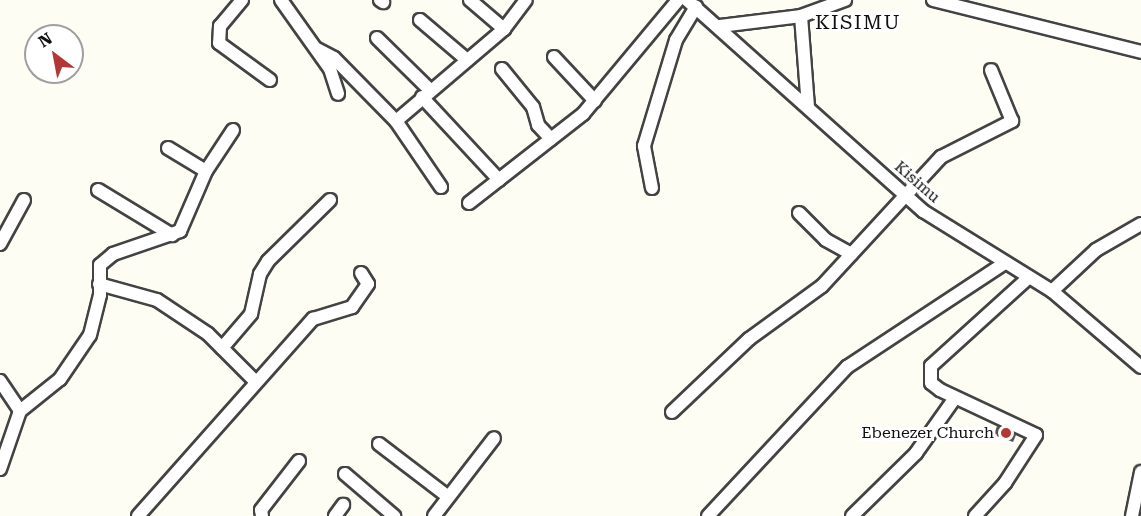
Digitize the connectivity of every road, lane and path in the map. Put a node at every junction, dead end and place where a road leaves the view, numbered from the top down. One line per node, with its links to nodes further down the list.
1 (242, 0): 20 (street)
2 (281, 0): 14 (street)
3 (470, 0): 12 (street)
4 (526, 0): 12 (street)
5 (678, 0): 23 (street)
6 (845, 0): 9 (street)
7 (933, 0): 15 (street)
8 (692, 4): 11 (street, Kisimu); 32 (street)
9 (801, 16): 11 (street); 24 (street)
10 (420, 20): 17 (street)
11 (720, 26): 24 (street, Kisimu)
12 (504, 29): 17 (street)
13 (377, 38): 21 (street)
14 (317, 49): 22 (street); 25 (street)
15 (1141, 52)
16 (554, 57): 23 (street)
17 (467, 60): 21 (street)
18 (502, 69): 27 (street)
19 (991, 70): 34 (street)
20 (270, 80)
21 (426, 93): 25 (street); 30 (street)
22 (338, 94)
23 (595, 101): 27 (street)
24 (808, 106): 34 (street, Kisimu)
25 (396, 121): 31 (street)
26 (233, 130): 29 (street)
27 (551, 139): 30 (street)
28 (168, 148): 29 (street)
29 (206, 171): 40 (street)
30 (499, 180): 37 (street)
31 (441, 187)
32 (652, 188)
33 (98, 190): 40 (street)
34 (903, 193): 42 (street); 43 (street, Kisimu)
35 (24, 200): 41 (street)
36 (330, 200): 48 (street)
37 (470, 203)
38 (799, 213): 42 (street)
39 (1141, 224): 47 (street)
40 (172, 235): 46 (street)
41 (0, 244)
42 (851, 254): 54 (street)
43 (1005, 263): 45 (street, Kisimu); 68 (street)
44 (361, 273): 50 (street)
45 (1029, 277): 47 (street, Kisimu); 52 (street)
46 (99, 284): 48 (street); 53 (street)
47 (1052, 291): 49 (street, Kisimu)
48 (222, 348): 50 (street)
49 (1141, 368)
50 (254, 380): 63 (street)
51 (0, 381): 53 (street)
52 (955, 398): 69 (street); 70 (street)
53 (20, 411): 58 (street)
54 (672, 412)
55 (494, 438): 61 (street)
56 (379, 444): 61 (street)
57 (299, 461): 64 (street)
58 (0, 469)
59 (1141, 472): 71 (street)
60 (345, 474): 66 (street)
61 (446, 495): 67 (street)
62 (343, 505): 65 (street)
63 (138, 516)
64 (262, 516)
65 (335, 516)
66 (394, 516)
67 (434, 516)
68 (708, 516)
69 (852, 516)
70 (975, 516)
71 (1132, 516)

